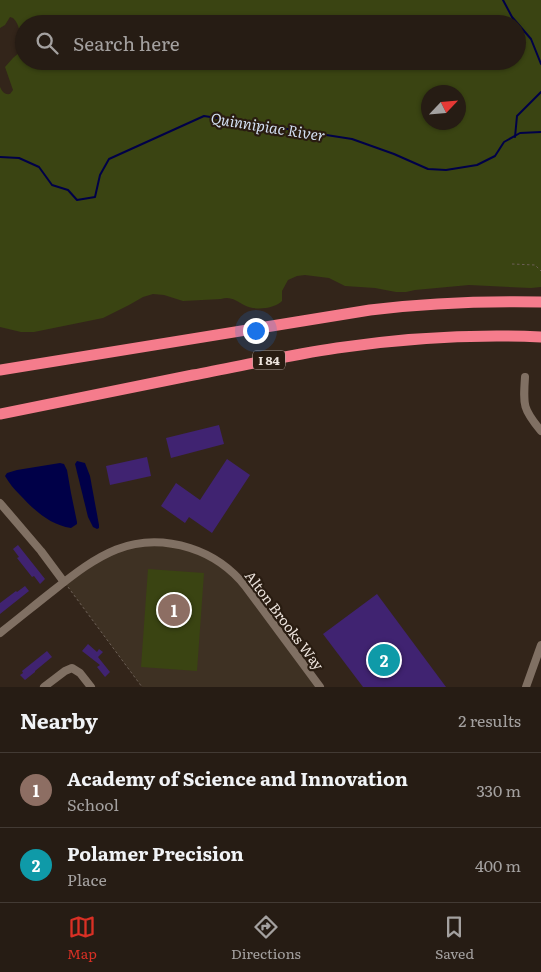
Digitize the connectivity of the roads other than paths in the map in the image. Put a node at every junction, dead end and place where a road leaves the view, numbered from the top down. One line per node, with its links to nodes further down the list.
1 (541, 302): 3 (highway)
2 (541, 336): 5 (highway, I 84)
3 (0, 370)
4 (525, 377): 6 (street)
5 (0, 414)
6 (541, 431)
7 (0, 503): 8 (street)
8 (64, 582): 9 (street, Alton Brooks Way); 13 (street, Alton Brooks Way)
9 (0, 633)
10 (541, 645): 14 (street)
11 (44, 687): 12 (street)
12 (91, 687)
13 (320, 687)
14 (526, 687)

